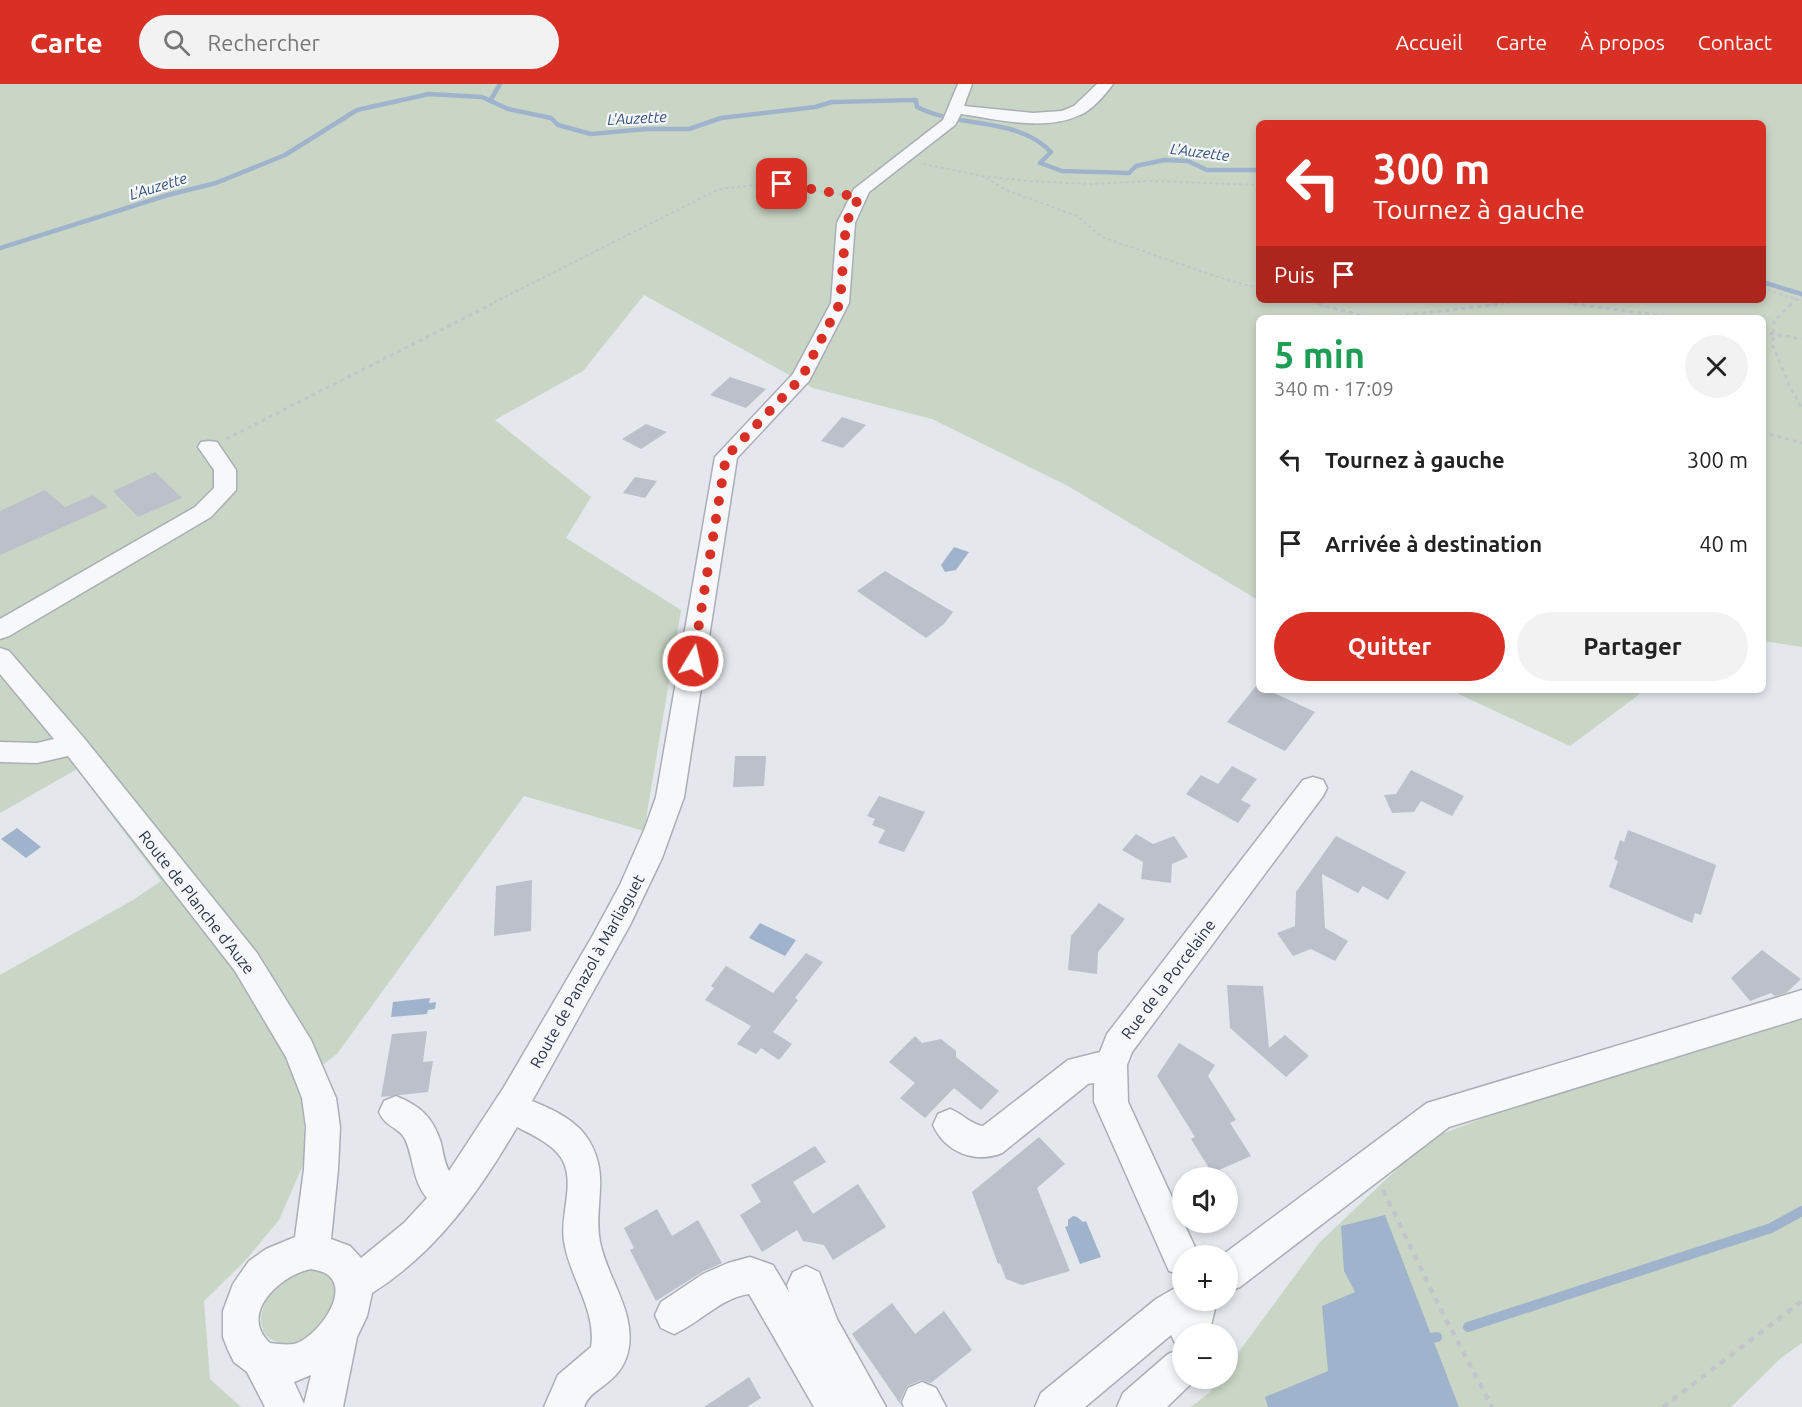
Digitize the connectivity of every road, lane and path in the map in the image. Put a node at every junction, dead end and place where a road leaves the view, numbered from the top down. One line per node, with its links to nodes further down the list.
1 (965, 84): 3 (street)
2 (1106, 84): 3 (street)
3 (953, 115): 4 (street, Route de Panazol à Marliaguet)
4 (901, 161): 5 (path); 7 (street, Route de Panazol à Marliaguet)
5 (983, 176): 6 (path); 8 (path)
6 (1256, 185)
7 (859, 197): 24 (path); 32 (street, Route de Panazol à Marliaguet)
8 (1256, 287)
9 (1766, 289): 10 (path)
10 (1796, 299): 11 (path); 19 (path)
11 (1802, 301)
12 (1314, 303): 15 (path)
13 (1510, 303): 16 (path)
14 (1567, 303): 17 (path)
15 (1359, 315)
16 (1408, 315)
17 (1656, 315)
18 (1766, 333): 19 (path)
19 (1774, 334): 20 (path); 21 (path)
20 (1802, 339)
21 (1802, 408)
22 (1766, 433): 23 (path)
23 (1802, 443)
24 (209, 447): 25 (street)
25 (0, 630)
26 (0, 657): 27 (street, Route de Planche d'Auze)
27 (74, 745): 28 (street); 38 (street, Route de Planche d'Auze)
28 (0, 753)
29 (1313, 788): 31 (street, Rue de la Porcelaine)
30 (1802, 1004): 35 (street)
31 (1111, 1065): 34 (street); 37 (street, Rue de la Porcelaine)
32 (510, 1107): 36 (street, Route de Panazol à Marliaguet); 50 (street)
33 (396, 1112): 36 (street)
34 (950, 1125)
35 (1371, 1165): 39 (street); 55 (path)
36 (451, 1196): 40 (street, Route de Panazol à Marliaguet)
37 (1176, 1245)
38 (311, 1251): 40 (street); 46 (street)
39 (1238, 1266)
40 (354, 1282): 45 (street)
41 (806, 1285): 52 (street)
42 (1802, 1301): 56 (path)
43 (1172, 1310): 53 (street)
44 (674, 1315): 51 (street)
45 (338, 1334): 46 (street); 49 (street)
46 (261, 1360): 48 (street)
47 (1172, 1377): 54 (street)
48 (286, 1407)
49 (323, 1407)
50 (564, 1407)
51 (836, 1407)
52 (866, 1407)
53 (1055, 1407)
54 (1137, 1407)
55 (1492, 1407)
56 (1663, 1407)

